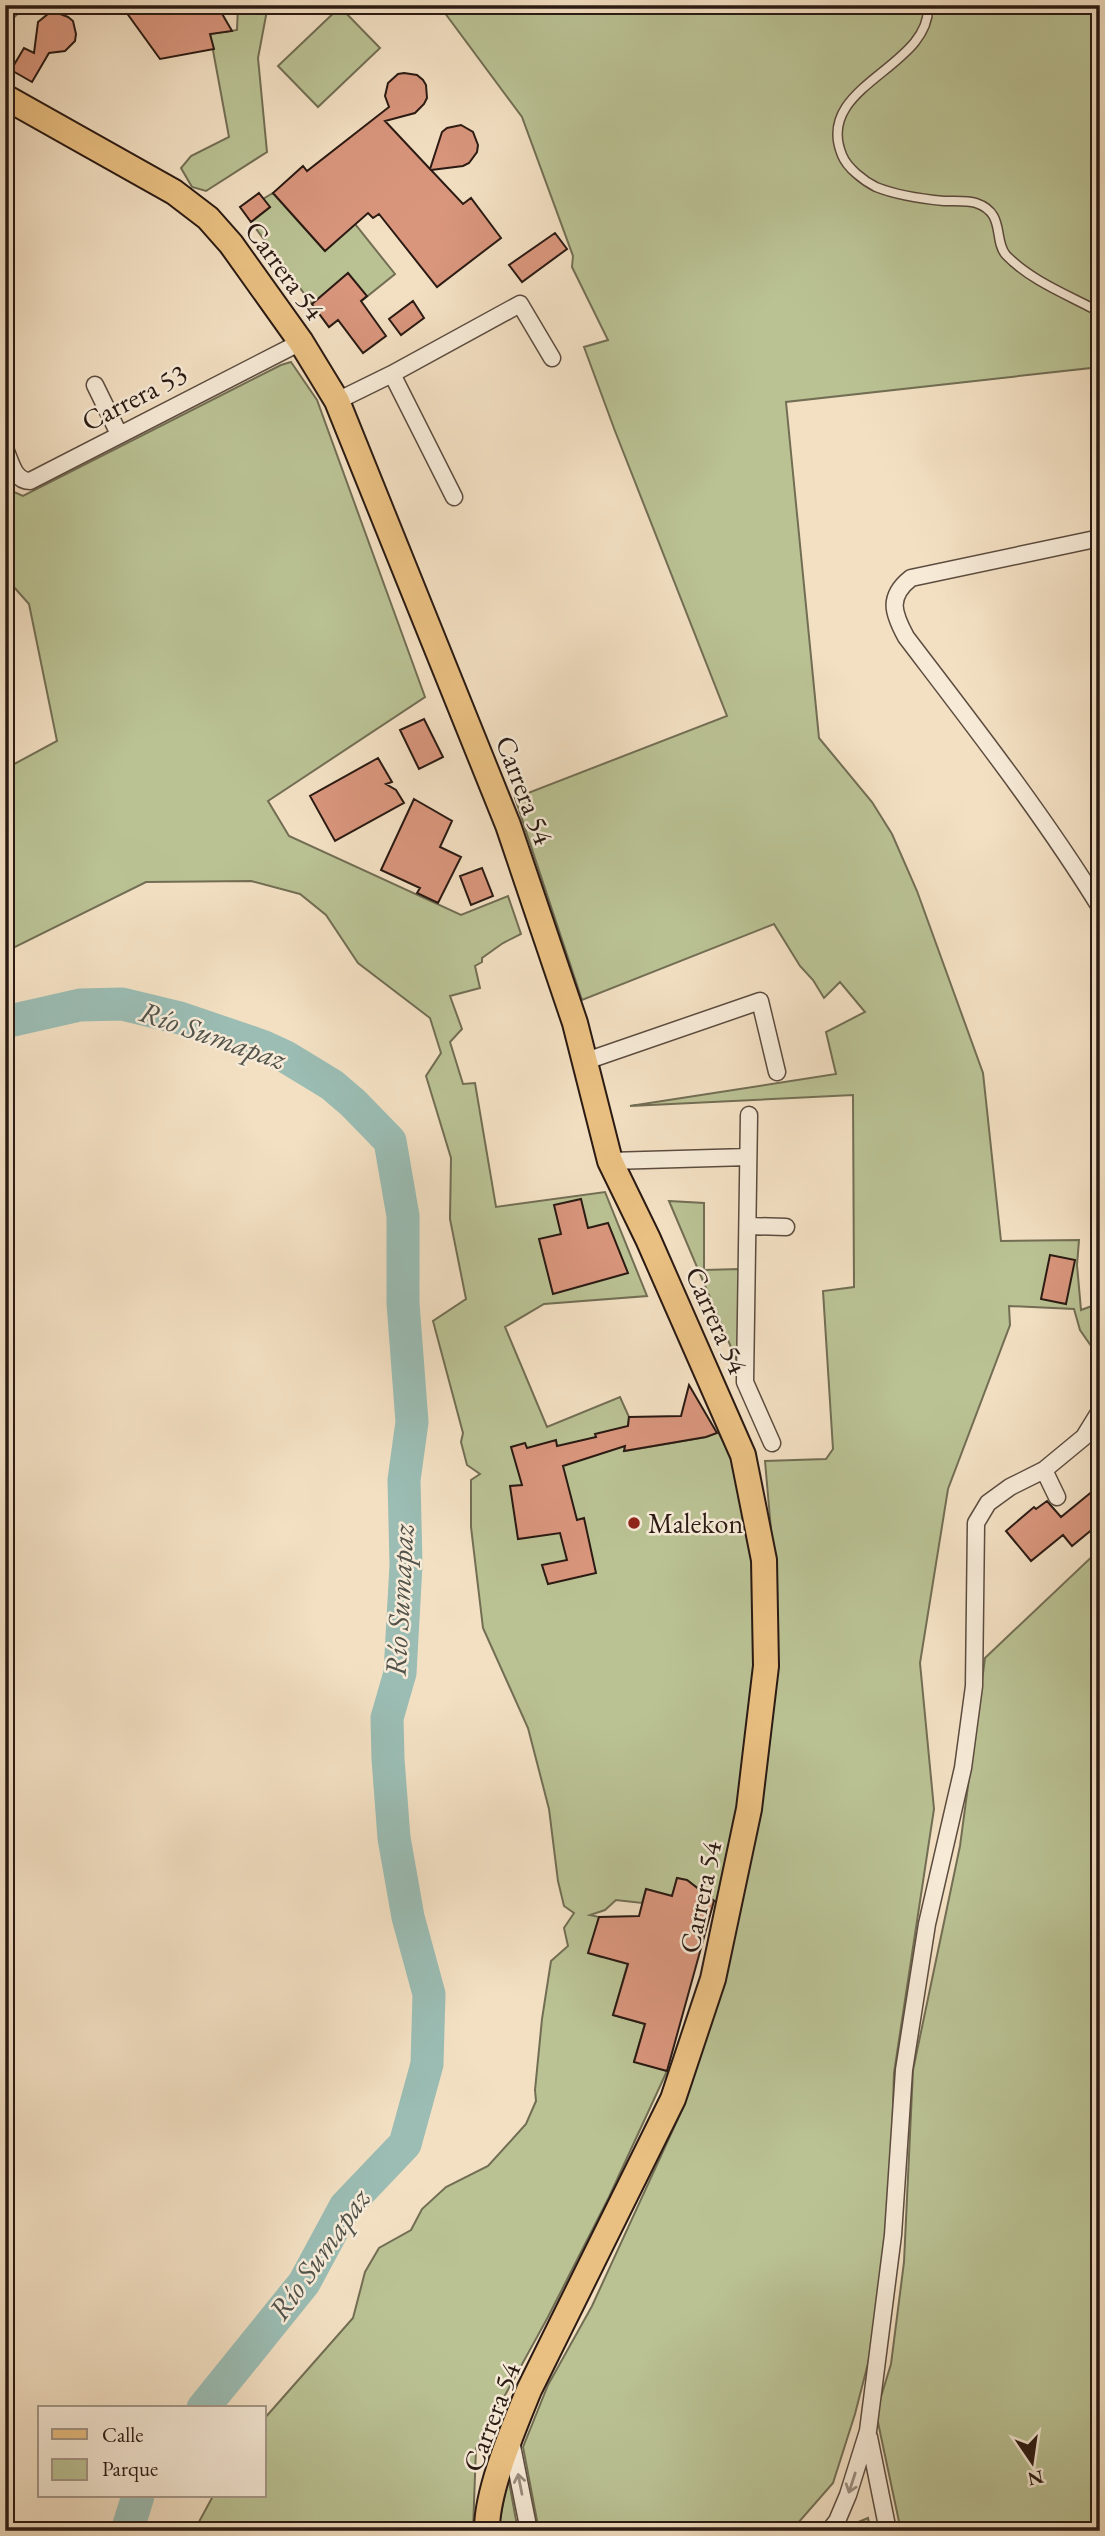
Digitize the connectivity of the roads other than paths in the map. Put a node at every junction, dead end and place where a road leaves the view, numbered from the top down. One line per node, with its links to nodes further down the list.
1 (928, 5): 3 (lane)
2 (5, 97): 4 (main road, Carrera 54)
3 (1100, 309)
4 (301, 342): 8 (main road, Carrera 54); 9 (street, Carrera 53)
5 (552, 358): 6 (street)
6 (392, 374): 8 (street); 11 (street)
7 (95, 385): 9 (street)
8 (337, 401): 14 (main road, Carrera 54)
9 (119, 434): 10 (street, Carrera 53)
10 (5, 449)
11 (454, 497)
12 (1100, 538): 13 (street)
13 (1100, 907)
14 (586, 1061): 15 (street); 18 (main road, Carrera 54)
15 (777, 1072)
16 (749, 1115): 17 (street)
17 (748, 1157): 18 (street); 19 (street)
18 (610, 1161): 26 (main road, Carrera 54)
19 (748, 1226): 20 (street); 22 (street)
20 (786, 1227)
21 (1100, 1411): 23 (street)
22 (772, 1443)
23 (1044, 1471): 24 (street); 25 (street)
24 (1057, 1497)
25 (868, 2431): 29 (street, one-way to 29); 30 (street)
26 (510, 2438): 27 (main road, Carrera 54); 28 (street, one-way to 26)
27 (487, 2531)
28 (529, 2531)
29 (829, 2531)
30 (888, 2531)

